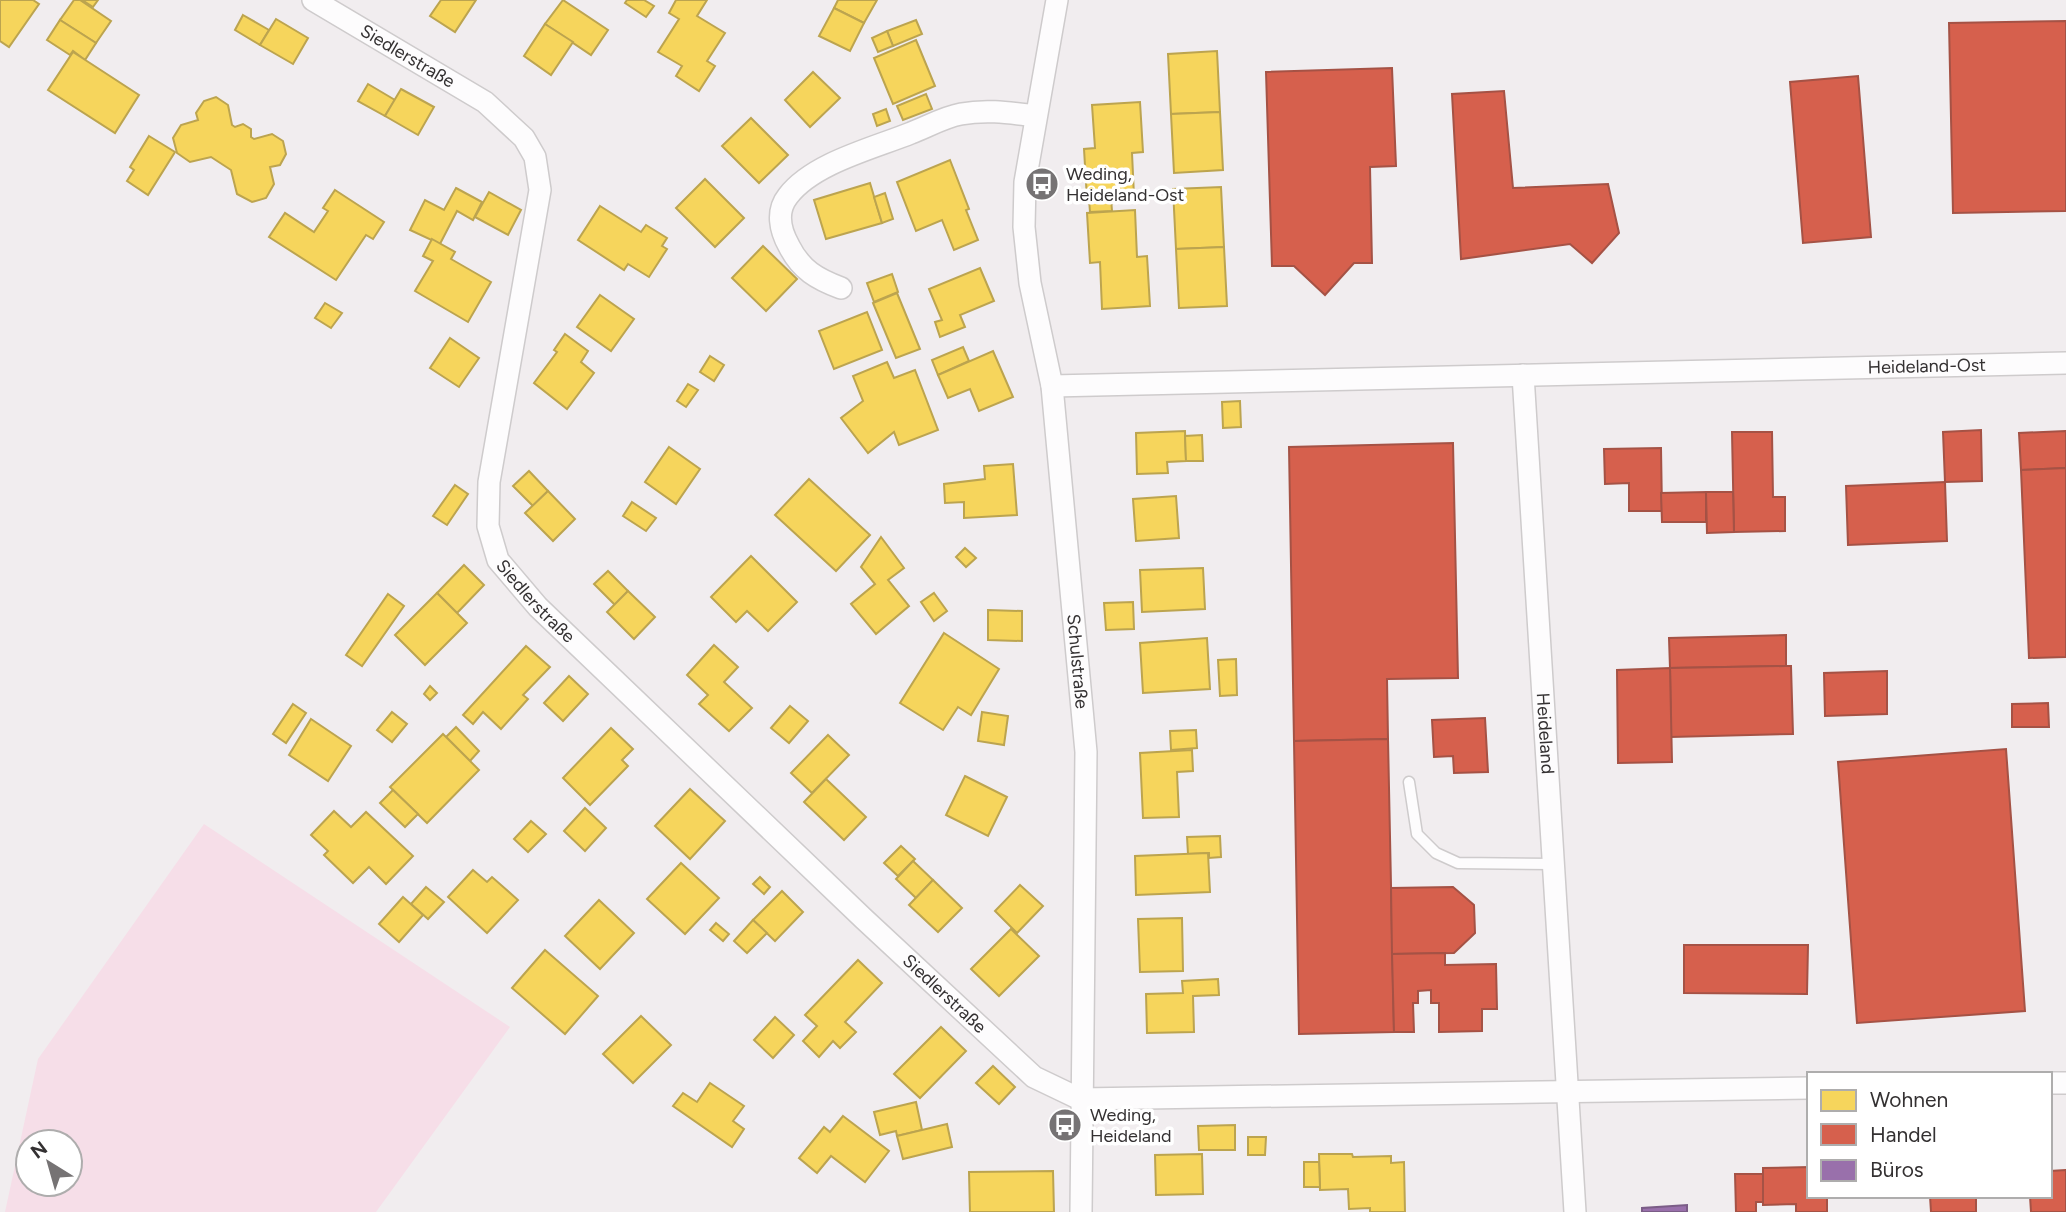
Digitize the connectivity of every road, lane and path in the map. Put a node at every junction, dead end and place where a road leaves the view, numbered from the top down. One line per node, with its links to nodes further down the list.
1 (313, 0): 12 (street, Siedlerstraße)
2 (1056, 0): 3 (street, Schulstraße)
3 (1036, 116): 4 (street); 7 (street, Schulstraße)
4 (841, 288)
5 (2066, 363): 6 (street, Heideland-Ost)
6 (1523, 375): 7 (street); 9 (street, Heideland)
7 (1052, 386): 12 (street, Schulstraße)
8 (1409, 782): 9 (lane)
9 (1553, 864): 11 (street, Heideland)
10 (1807, 1088): 11 (street)
11 (1567, 1093): 12 (street); 14 (street, Heideland)
12 (1080, 1099): 13 (street, Schulstraße)
13 (1081, 1212)
14 (1575, 1212)

